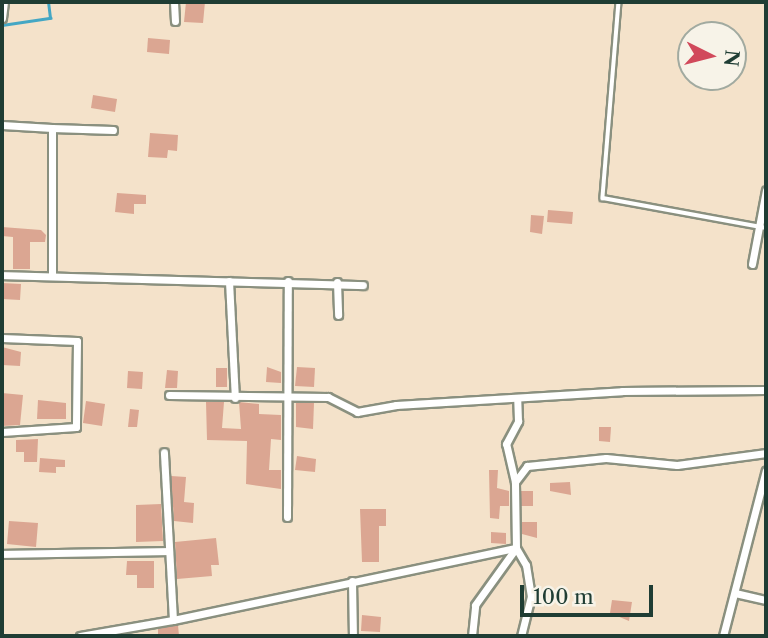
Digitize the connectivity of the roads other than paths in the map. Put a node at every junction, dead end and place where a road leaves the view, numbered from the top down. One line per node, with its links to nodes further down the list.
1 (4, 2): 4 (street)
2 (174, 2): 5 (street)
3 (619, 2): 10 (lane)
4 (2, 18)
5 (175, 21)
6 (2, 125): 7 (street)
7 (52, 128): 8 (street); 13 (street)
8 (113, 130)
9 (766, 190): 10 (street)
10 (763, 227): 11 (street)
11 (752, 264)
12 (2, 275): 13 (street)
13 (52, 275): 14 (street)
14 (229, 281): 15 (street); 23 (street)
15 (288, 281): 16 (street); 22 (street)
16 (337, 282): 17 (street); 18 (street)
17 (363, 285)
18 (338, 315)
19 (2, 338): 25 (street)
20 (766, 390): 24 (street)
21 (169, 395): 23 (street)
22 (289, 396): 23 (street); 24 (street); 30 (street)
23 (235, 398)
24 (517, 398): 29 (street)
25 (2, 432)
26 (164, 452): 32 (street)
27 (766, 453): 29 (street)
28 (766, 470): 35 (street)
29 (515, 482): 31 (street)
30 (286, 517)
31 (516, 548): 34 (street); 40 (street); 41 (street)
32 (168, 551): 33 (street); 37 (street)
33 (2, 554)
34 (352, 581): 37 (street); 39 (street)
35 (735, 593): 36 (street); 42 (street)
36 (766, 600)
37 (173, 620): 38 (street)
38 (80, 636)
39 (353, 636)
40 (472, 636)
41 (521, 636)
42 (723, 636)

